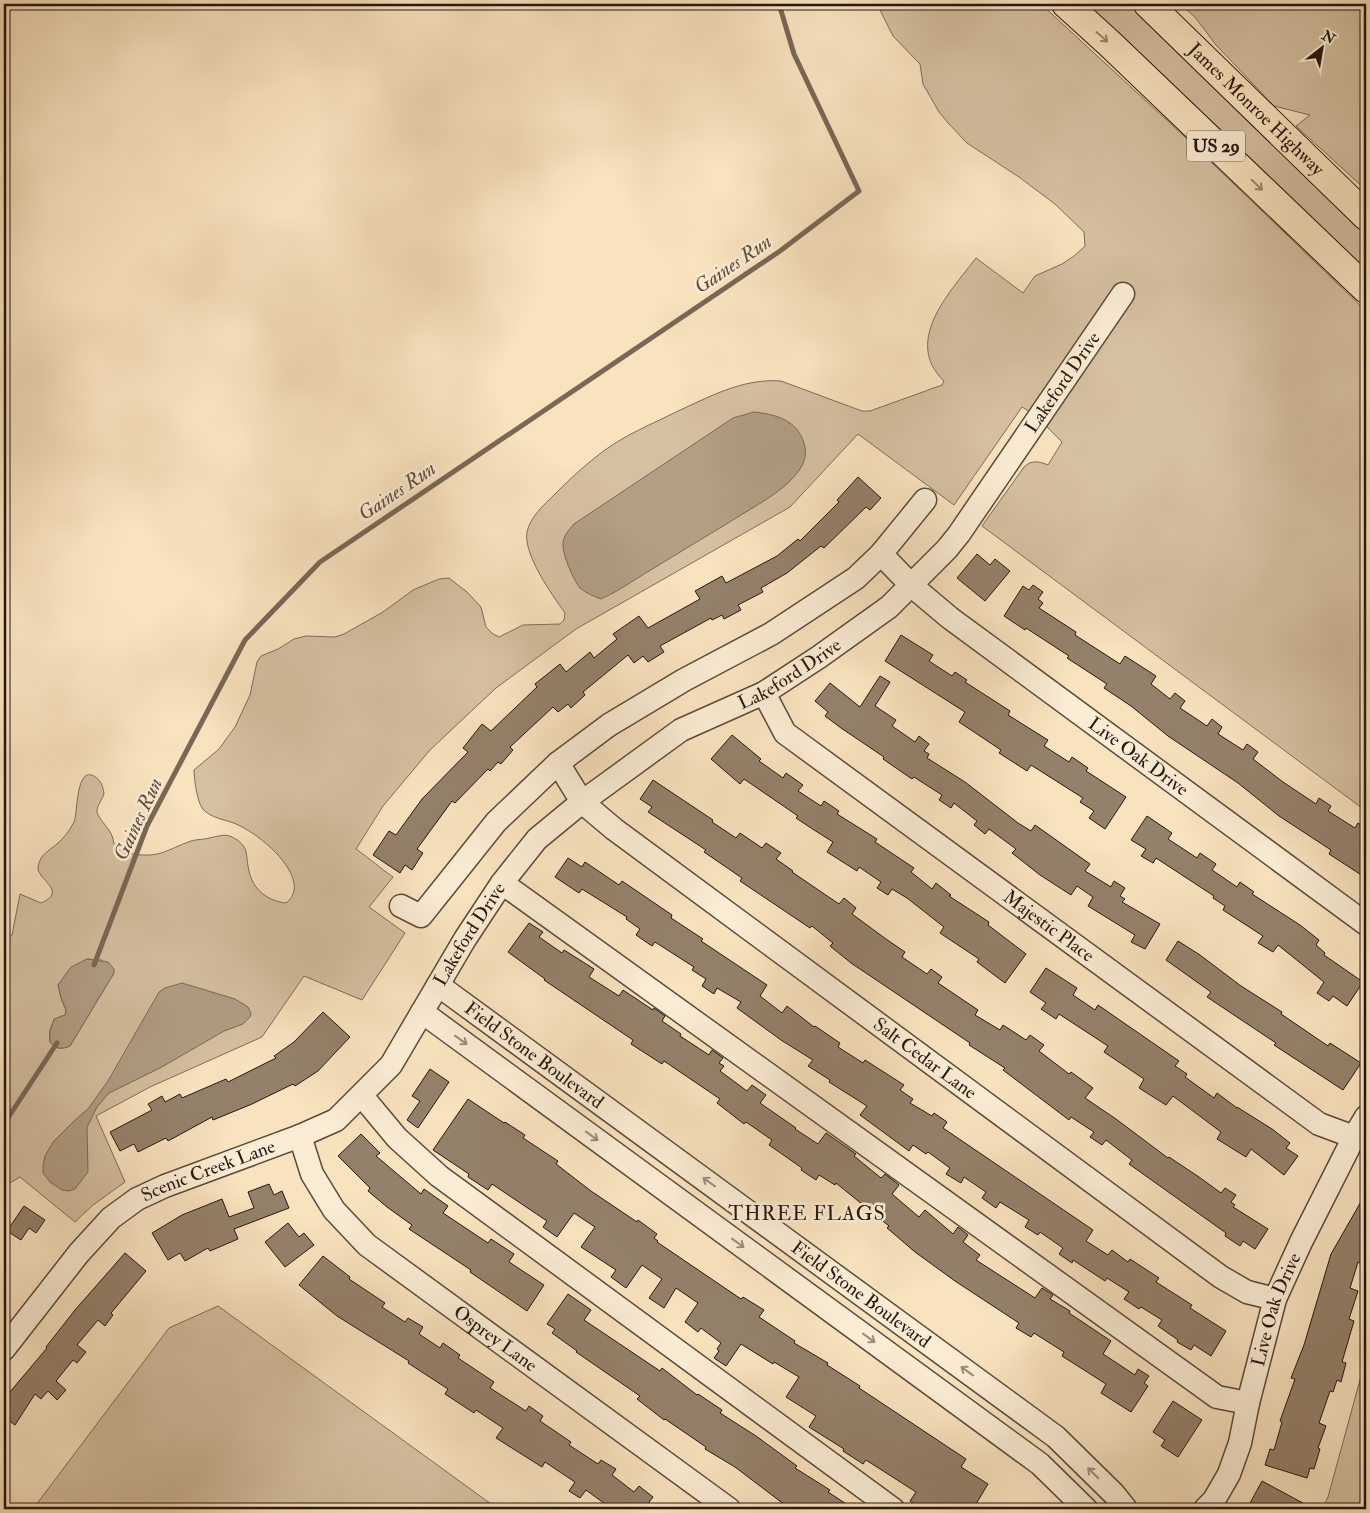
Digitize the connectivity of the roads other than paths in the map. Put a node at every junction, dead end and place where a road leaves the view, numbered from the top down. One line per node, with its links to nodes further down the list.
1 (1066, 4): 4 (highway, US 29, one-way to 4)
2 (1148, 4): 3 (highway, James Monroe Highway / US 29)
3 (1366, 216)
4 (1366, 290)
5 (1123, 294): 8 (street, Lakeford Drive)
6 (925, 500): 7 (street)
7 (881, 554): 8 (street, Live Oak Drive); 10 (street)
8 (912, 586): 9 (street, Lakeford Drive); 14 (street, Live Oak Drive)
9 (764, 693): 11 (street, Lakeford Drive); 20 (street, Majestic Place)
10 (558, 763): 11 (street, Salt Cedar Lane); 13 (street)
11 (582, 802): 12 (street, Lakeford Drive); 21 (street, Salt Cedar Lane)
12 (502, 883): 15 (street, Lakeford Drive); 23 (street)
13 (401, 906)
14 (1366, 924)
15 (438, 985): 16 (street, Lakeford Drive); 27 (street, Field Stone Boulevard, one-way to 15)
16 (422, 1012): 17 (street, Scenic Creek Lane); 26 (street, Field Stone Boulevard, one-way to 26)
17 (362, 1096): 19 (street, Scenic Creek Lane); 25 (street)
18 (1366, 1118): 20 (street, Live Oak Drive)
19 (300, 1136): 22 (street, Scenic Creek Lane); 24 (street, Osprey Lane)
20 (1354, 1137): 21 (street, Live Oak Drive)
21 (1276, 1299): 23 (street, Live Oak Drive)
22 (4, 1349)
23 (1248, 1403): 28 (street, Live Oak Drive)
24 (729, 1509)
25 (893, 1509)
26 (1086, 1509)
27 (1126, 1509)
28 (1205, 1509)

